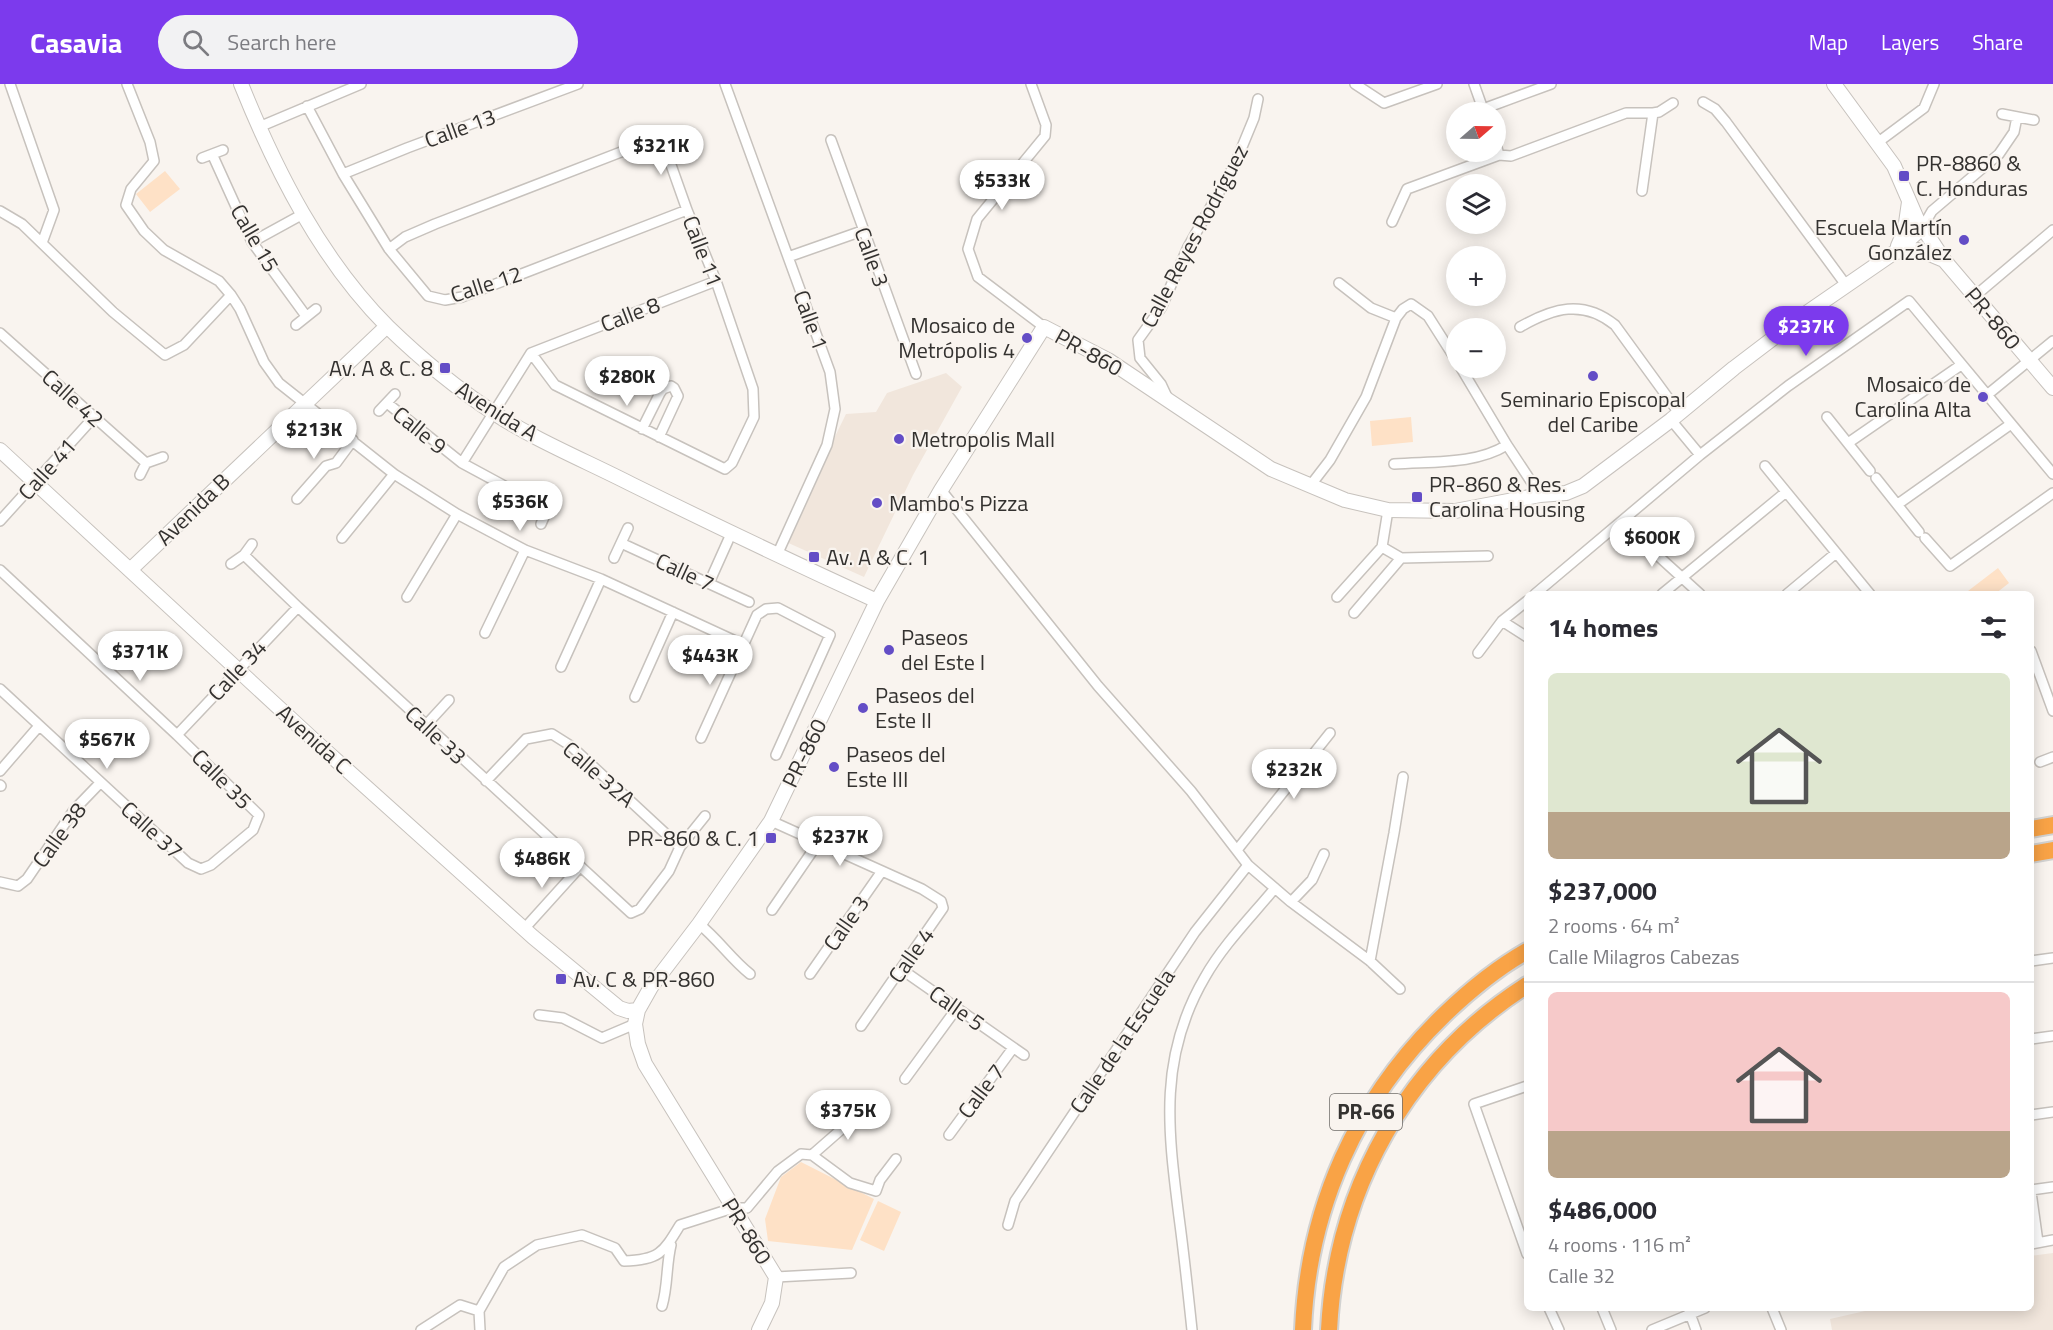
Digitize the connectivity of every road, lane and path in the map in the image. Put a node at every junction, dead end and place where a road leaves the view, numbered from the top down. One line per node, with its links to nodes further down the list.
1 (9, 84): 43 (street)
2 (127, 84): 51 (street)
3 (241, 84): 24 (street, Avenida A)
4 (361, 84): 19 (street)
5 (578, 84): 32 (street, Calle 13)
6 (725, 84): 46 (street, Calle 1)
7 (1355, 84): 8 (street)
8 (1437, 84)
9 (1474, 84): 15 (street)
10 (1551, 84): 16 (street)
11 (1834, 84): 26 (street)
12 (1934, 84): 26 (street)
13 (1033, 89): 58 (street)
14 (1258, 99): 71 (street, Calle Reyes Rodríguez)
15 (1481, 102)
16 (1506, 102)
17 (1673, 102): 20 (street)
18 (1703, 102): 50 (street)
19 (308, 106): 24 (street); 32 (street, Calle 12)
20 (1653, 113): 29 (street); 33 (street)
21 (2002, 114): 22 (street)
22 (2017, 117): 23 (street); 39 (street)
23 (2034, 120)
24 (259, 127): 37 (street, Avenida A)
25 (831, 140): 41 (street, Calle 3)
26 (1877, 143): 34 (street)
27 (223, 150): 28 (street)
28 (213, 156): 30 (street); 42 (street, Calle 15)
29 (1506, 156)
30 (202, 158)
31 (1480, 162): 38 (street)
32 (343, 174): 44 (street, Calle 12)
33 (1642, 191)
34 (1909, 202): 39 (street); 45 (street)
35 (687, 210): 44 (street, Calle 12); 44 (street, Calle 11); 48 (street, Calle 11)
36 (0, 211): 43 (street)
37 (303, 214): 42 (street); 57 (street, Avenida A)
38 (1392, 222)
39 (1922, 228): 45 (street, PR-860 / PR-860); 47 (street, PR-860 / PR-860)
40 (2053, 230): 52 (street)
41 (862, 231): 46 (street); 66 (street, Calle 3)
42 (252, 242): 54 (street, Calle 15)
43 (42, 243): 51 (street)
44 (389, 249)
45 (1895, 252): 47 (street); 50 (street, PR-860 / PR-860)
46 (788, 257): 119 (street, Calle 1)
47 (1944, 260): 52 (street, PR-860 / PR-860)
48 (716, 281): 63 (street, Calle 8); 81 (street, Calle 11)
49 (1339, 283): 55 (street)
50 (1846, 285): 76 (street, PR-860 / PR-860)
51 (231, 295): 72 (street)
52 (1975, 296): 64 (street, PR-860 / PR-860)
53 (316, 309): 54 (street)
54 (306, 316): 56 (street)
55 (1396, 318): 62 (street); 96 (street)
56 (296, 325)
57 (387, 326): 72 (street, Avenida B); 75 (street, Avenida A)
58 (1044, 327): 71 (street, PR-860 / PR-860); 97 (street, PR-860 / PR-860)
59 (1520, 327): 76 (street)
60 (0, 333): 77 (street, Calle 42)
61 (2053, 341): 64 (street)
62 (1446, 344)
63 (531, 354): 75 (street); 80 (street)
64 (2029, 361): 68 (street, PR-860 / PR-860); 70 (street)
65 (1961, 364): 70 (street); 83 (street); 86 (street)
66 (916, 374)
67 (1467, 378): 84 (street)
68 (2053, 388)
69 (395, 394): 73 (street)
70 (1987, 394): 79 (street)
71 (1169, 401): 96 (street, PR-860 / PR-860)
72 (305, 402): 82 (street); 125 (street, Avenida B)
73 (387, 404): 74 (street); 89 (street, Calle 9)
74 (378, 411)
75 (494, 413): 89 (street); 111 (street, Avenida A)
76 (1675, 416): 86 (street); 101 (street, PR-860 / PR-860)
77 (94, 417): 88 (street, Calle 42); 95 (street, Calle 41)
78 (1827, 417): 83 (street)
79 (2011, 424): 94 (street); 103 (street)
80 (642, 429): 81 (street); 81 (street)
81 (659, 437)
82 (353, 440): 93 (street); 102 (street)
83 (1848, 443): 103 (street)
84 (1507, 445): 90 (street); 101 (street)
85 (0, 450): 95 (street, Avenida C)
86 (1700, 455): 108 (street)
87 (163, 458): 88 (street)
88 (146, 463): 92 (street)
89 (462, 464): 104 (street, Calle 9)
90 (1395, 464)
91 (1765, 466): 98 (street)
92 (140, 474)
93 (393, 474): 106 (street); 112 (street)
94 (2053, 474)
95 (35, 483): 107 (street, Calle 41); 125 (street, Avenida C)
96 (1310, 486): 105 (street, PR-860 / PR-860)
97 (941, 489): 136 (street, PR-860 / PR-860); 174 (street)
98 (1786, 492): 117 (street); 126 (street)
99 (2053, 493): 103 (street)
100 (554, 494): 104 (street)
101 (1540, 495): 105 (street, PR-860 / PR-860)
102 (297, 499)
103 (1898, 504)
104 (547, 509): 109 (street)
105 (1388, 510): 115 (street)
106 (458, 514): 116 (street); 134 (street)
107 (0, 521)
108 (1622, 523): 126 (street); 129 (street)
109 (541, 524)
110 (628, 528): 113 (street)
111 (731, 534): 119 (street, Avenida A); 128 (street)
112 (342, 538)
113 (621, 543): 121 (street); 128 (street, Calle 7)
114 (252, 544): 118 (street)
115 (1382, 547): 122 (street); 135 (street)
116 (525, 550): 127 (street); 143 (street)
117 (1836, 553): 132 (street); 133 (street)
118 (244, 555): 123 (street); 139 (street, Calle 33)
119 (777, 555): 136 (street, Avenida A)
120 (1488, 556): 122 (street)
121 (614, 558)
122 (1401, 558): 141 (street)
123 (231, 564)
124 (0, 570): 159 (street, Calle 35)
125 (130, 570): 149 (street, Avenida C)
126 (1682, 577): 130 (street); 131 (street)
127 (602, 579): 140 (street); 148 (street)
128 (709, 583): 137 (street, Calle 7)
129 (1539, 591)
130 (1666, 591)
131 (1697, 591)
132 (1790, 591)
133 (1868, 591)
134 (407, 597)
135 (1337, 597)
136 (877, 601): 169 (street, PR-860 / PR-860)
137 (749, 602)
138 (1524, 603): 142 (street)
139 (298, 607): 149 (street, Calle 34); 156 (street, Calle 33)
140 (673, 612): 145 (street); 153 (street)
141 (1354, 613)
142 (1502, 621): 144 (street); 146 (street)
143 (485, 633)
144 (1524, 635)
145 (744, 645): 160 (street); 161 (street)
146 (1478, 653)
147 (2034, 659): 151 (street)
148 (561, 667)
149 (237, 670): 159 (street, Calle 34); 187 (street, Avenida C)
150 (2053, 676): 151 (street)
151 (2042, 680): 155 (street)
152 (0, 689): 157 (street, Calle 37)
153 (635, 697)
154 (449, 699): 156 (street)
155 (2053, 711)
156 (426, 725): 166 (street, Calle 33)
157 (39, 726): 164 (street); 167 (street, Calle 37)
158 (1330, 733): 174 (street)
159 (177, 735): 180 (street, Calle 35)
160 (701, 738)
161 (776, 755)
162 (2053, 757): 163 (street)
163 (2040, 762)
164 (0, 771)
165 (1402, 777): 190 (street)
166 (486, 781): 173 (street, Calle 32A); 179 (street, Calle 33)
167 (100, 783): 180 (street, Calle 37); 182 (street, Calle 38)
168 (705, 816): 173 (street)
169 (771, 821): 172 (street); 186 (street, PR-860 / PR-860)
170 (2053, 825): 171 (highway)
171 (2034, 828)
172 (818, 843): 181 (street); 185 (street)
173 (680, 847): 179 (street, Calle 33)
174 (1237, 850): 178 (street)
175 (2053, 850): 176 (highway)
176 (2034, 853)
177 (1324, 854): 184 (street)
178 (1248, 865): 183 (street); 216 (street, Calle de la Escuela)
179 (580, 867): 187 (street)
180 (201, 869)
181 (882, 871): 192 (street, Calle 4); 194 (street, Calle 3)
182 (0, 882)
183 (1275, 888): 184 (street); 232 (street)
184 (1291, 902): 190 (street)
185 (772, 910)
186 (699, 924): 193 (street); 199 (street, PR-860 / PR-860)
187 (524, 929): 199 (street, Avenida C)
188 (1524, 953): 233 (highway, PR-66)
189 (2053, 958): 191 (street)
190 (1370, 961): 196 (street)
191 (2034, 961)
192 (901, 969): 197 (street, Calle 5); 200 (street, Calle 4)
193 (750, 974)
194 (810, 974)
195 (1524, 987): 234 (highway, PR-66)
196 (1400, 989)
197 (957, 1008): 203 (street, Calle 5); 205 (street)
198 (540, 1015): 199 (street)
199 (637, 1017): 215 (street, PR-860 / PR-860)
200 (861, 1026)
201 (2053, 1036): 202 (street)
202 (2034, 1039)
203 (1013, 1048): 204 (street, Calle 5); 210 (street, Calle 7)
204 (1024, 1055)
205 (905, 1079)
206 (1524, 1087): 217 (street)
207 (868, 1106): 211 (street)
208 (2053, 1112): 209 (street)
209 (2034, 1115)
210 (949, 1135)
211 (812, 1155): 212 (street); 215 (street)
212 (896, 1159)
213 (2053, 1187): 214 (street)
214 (2034, 1190)
215 (733, 1208): 218 (street); 222 (street, PR-860 / PR-860)
216 (1008, 1225)
217 (1523, 1232)
218 (674, 1237): 223 (street); 224 (street)
219 (2053, 1240): 220 (street)
220 (2034, 1243)
221 (851, 1273): 222 (street)
222 (776, 1277): 231 (street, PR-860 / PR-860)
223 (662, 1306)
224 (479, 1311): 229 (street); 230 (street)
225 (1550, 1311): 235 (street)
226 (1603, 1311): 236 (street)
227 (1689, 1311): 237 (street); 238 (street)
228 (1773, 1311): 239 (street)
229 (421, 1330)
230 (480, 1330)
231 (759, 1330)
232 (1192, 1330)
233 (1303, 1330)
234 (1329, 1330)
235 (1558, 1330)
236 (1611, 1330)
237 (1652, 1330)
238 (1696, 1330)
239 (1781, 1330)

